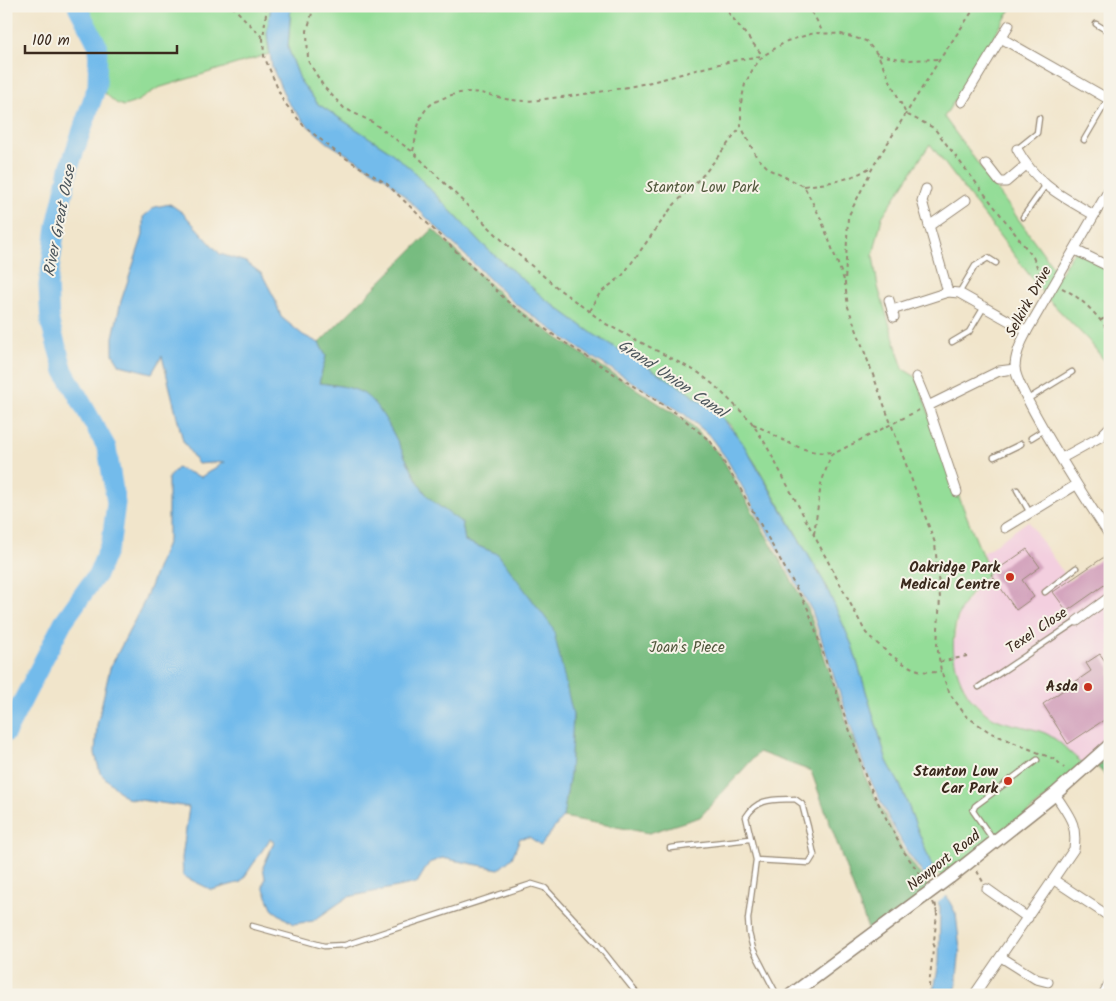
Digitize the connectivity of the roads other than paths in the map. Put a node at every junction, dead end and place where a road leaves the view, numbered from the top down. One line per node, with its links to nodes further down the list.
1 (1110, 22): 2 (lane)
2 (1096, 24)
3 (1008, 26): 4 (street)
4 (1001, 38): 5 (street); 6 (street)
5 (1109, 100): 8 (lane)
6 (962, 102)
7 (1039, 118): 9 (lane)
8 (1084, 140)
9 (1017, 150): 11 (street)
10 (986, 164): 11 (street)
11 (1026, 165): 12 (street)
12 (1045, 186): 16 (street); 17 (lane)
13 (1110, 188): 16 (street, Selkirk Drive)
14 (926, 189): 18 (street)
15 (966, 200): 18 (street)
16 (1094, 215): 19 (street, Selkirk Drive)
17 (1023, 217)
18 (929, 226): 22 (street)
19 (1075, 250): 21 (street); 26 (street, Selkirk Drive)
20 (996, 263): 23 (lane)
21 (1110, 267)
22 (948, 292): 23 (street); 24 (street)
23 (959, 293): 25 (street)
24 (889, 300)
25 (984, 308): 26 (street); 27 (lane)
26 (1027, 331): 28 (street, Selkirk Drive)
27 (952, 342)
28 (1014, 369): 31 (street); 32 (street)
29 (1072, 372): 31 (lane)
30 (916, 377): 32 (street)
31 (1028, 399): 34 (street)
32 (928, 406): 41 (street)
33 (1110, 428): 38 (street)
34 (1045, 430): 35 (lane); 38 (street)
35 (1031, 438)
36 (1021, 444): 37 (lane)
37 (994, 457)
38 (1062, 458): 39 (street)
39 (1076, 485): 42 (street); 44 (street)
40 (1017, 490): 42 (lane)
41 (957, 492)
42 (1030, 513): 43 (street)
43 (1006, 528)
44 (1110, 536)
45 (1076, 568): 46 (lane)
46 (1045, 592)
47 (1110, 597): 48 (street, Texel Close)
48 (1077, 621): 49 (lane, Texel Close)
49 (979, 687)
50 (1110, 745): 52 (street, Newport Road)
51 (1037, 760): 54 (lane)
52 (1054, 794): 54 (street, Newport Road); 57 (street)
53 (750, 839): 55 (lane); 56 (lane); 56 (lane)
54 (995, 842): 67 (street, Newport Road, bridge)
55 (670, 848)
56 (756, 860): 66 (lane)
57 (1054, 880): 59 (street); 60 (street)
58 (987, 890): 60 (street)
59 (1110, 917)
60 (1028, 918): 62 (street)
61 (252, 926): 65 (lane)
62 (1001, 957): 63 (street); 68 (street)
63 (1048, 982)
64 (1110, 982): 69 (street)
65 (638, 995)
66 (777, 995)
67 (791, 995)
68 (974, 995)
69 (1103, 995)

